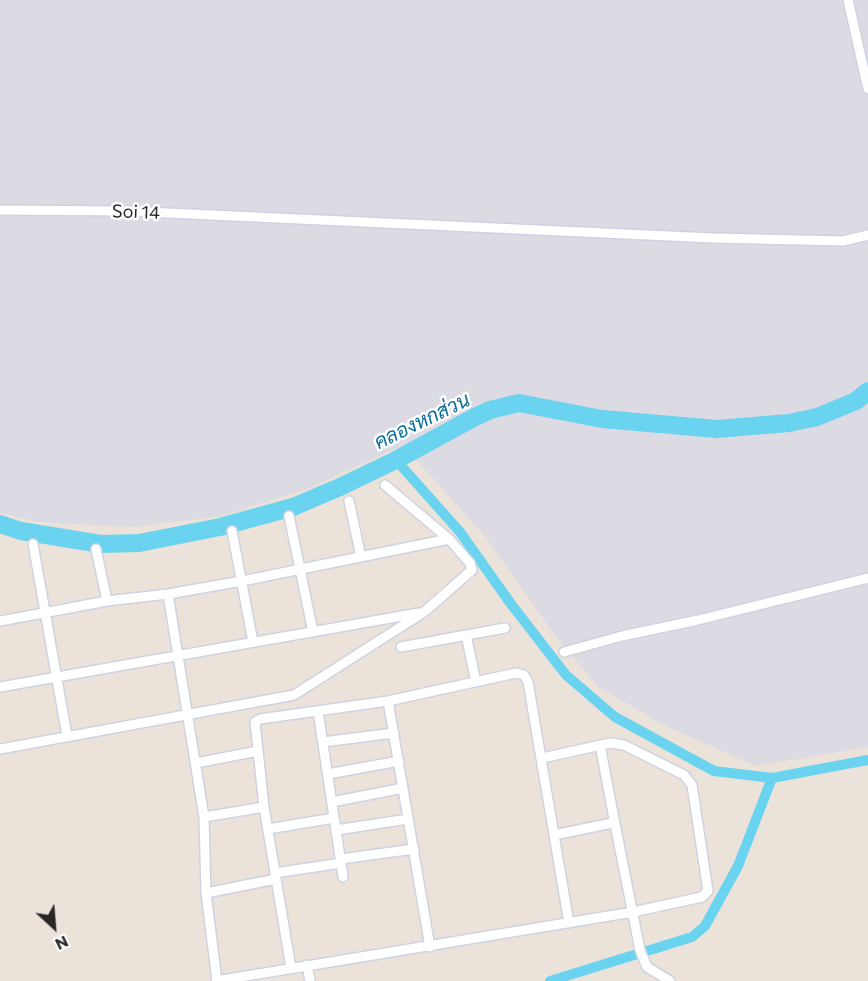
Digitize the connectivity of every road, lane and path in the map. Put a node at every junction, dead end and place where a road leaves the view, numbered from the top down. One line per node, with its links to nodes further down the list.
1 (848, 0): 2 (street)
2 (868, 89)
3 (0, 210): 4 (street, Soi 14)
4 (868, 235)
5 (385, 485): 9 (street)
6 (349, 501): 12 (street)
7 (289, 516): 13 (street)
8 (232, 531): 15 (street)
9 (449, 539): 12 (street); 19 (street)
10 (33, 544): 18 (street)
11 (96, 549): 17 (street)
12 (361, 557): 13 (street)
13 (300, 570): 15 (street); 22 (street)
14 (868, 578): 26 (street)
15 (242, 581): 16 (street); 24 (street)
16 (168, 594): 17 (street); 27 (street)
17 (107, 601): 18 (street)
18 (45, 612): 20 (street); 28 (street)
19 (424, 612): 22 (street); 33 (street)
20 (0, 621)
21 (505, 628): 23 (street)
22 (313, 632): 24 (street)
23 (466, 635): 25 (street); 29 (street)
24 (253, 642): 27 (street)
25 (401, 647)
26 (564, 652)
27 (179, 655): 28 (street); 33 (street)
28 (57, 676): 30 (street); 35 (street)
29 (476, 682): 31 (street); 40 (street)
30 (0, 687)
31 (388, 701): 32 (street); 34 (street)
32 (318, 711): 36 (street); 39 (street)
33 (188, 714): 35 (street); 42 (street)
34 (394, 733): 36 (street); 41 (street)
35 (67, 736): 38 (street)
36 (323, 742): 43 (street)
37 (600, 745): 40 (street); 50 (street); 59 (street)
38 (0, 749)
39 (258, 751): 42 (street); 46 (street)
40 (542, 758): 53 (street)
41 (399, 760): 43 (street); 44 (street)
42 (196, 763): 47 (street)
43 (328, 774): 45 (street)
44 (403, 788): 45 (street); 49 (street)
45 (332, 802): 48 (street)
46 (264, 807): 47 (street); 51 (street)
47 (204, 817): 58 (street)
48 (334, 818): 51 (street); 52 (street)
49 (408, 819): 52 (street); 54 (street)
50 (615, 824): 53 (street); 59 (street)
51 (268, 829): 56 (street)
52 (336, 830): 55 (street)
53 (554, 835): 60 (street)
54 (414, 849): 55 (street); 61 (street)
55 (341, 861): 56 (street); 57 (street)
56 (276, 876): 58 (street); 63 (street)
57 (344, 877)
58 (206, 893): 64 (street)
59 (633, 912): 60 (street); 66 (street)
60 (569, 923): 61 (street)
61 (430, 947): 62 (street)
62 (307, 965): 63 (street); 65 (street)
63 (291, 968): 64 (street)
64 (216, 981)
65 (309, 981)
66 (670, 981)

